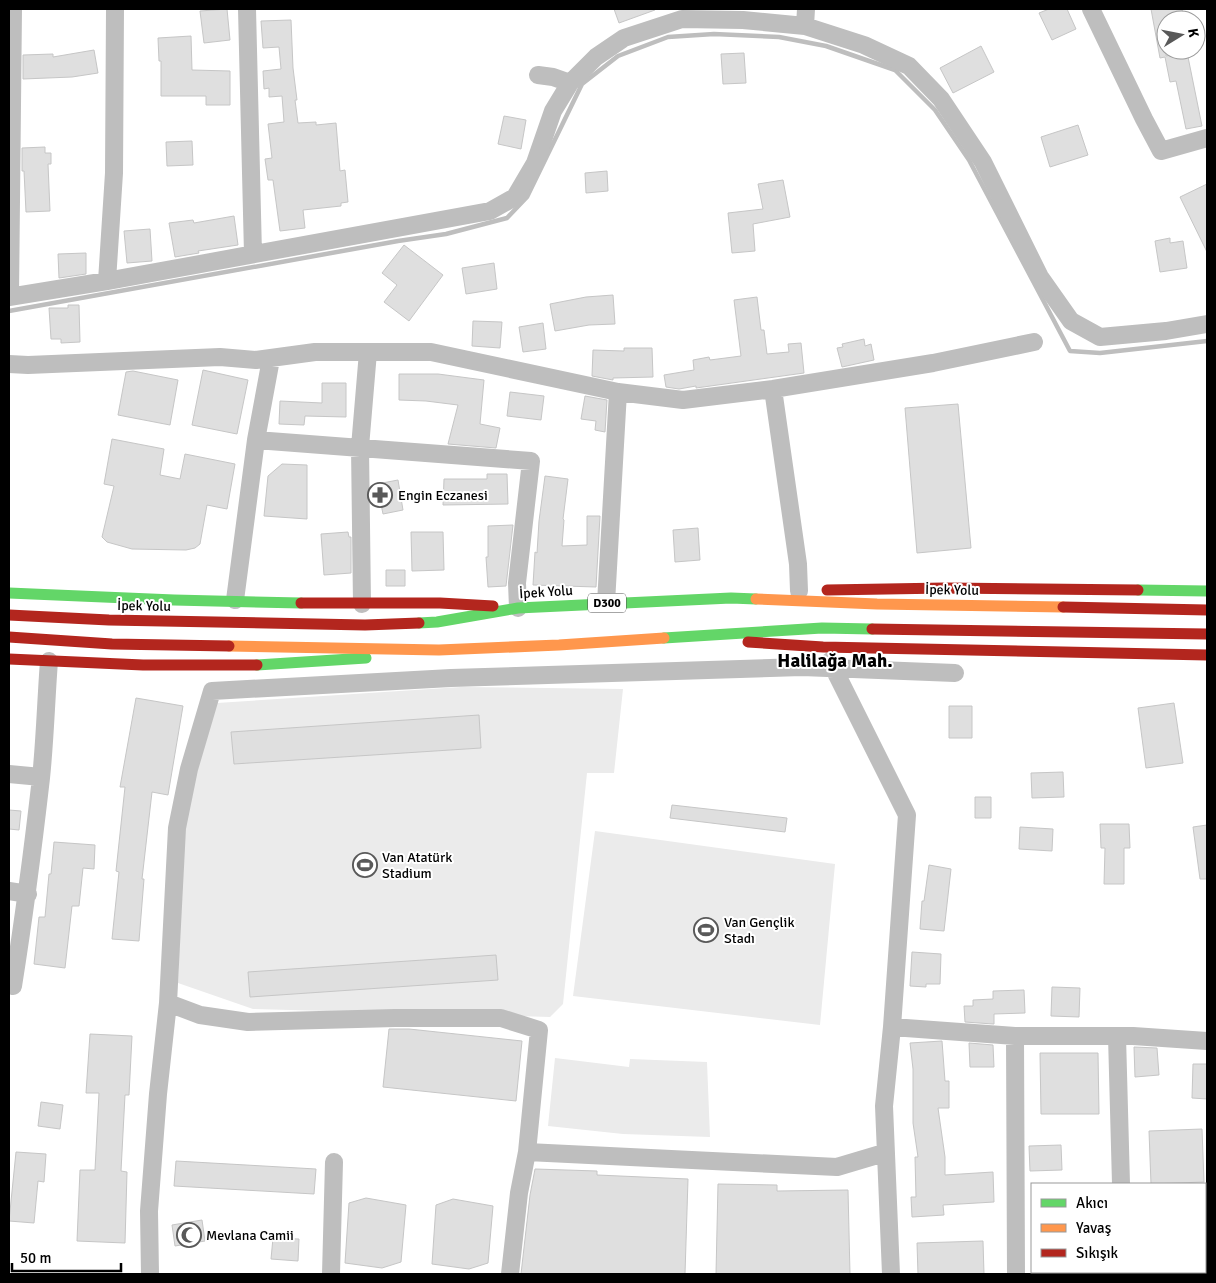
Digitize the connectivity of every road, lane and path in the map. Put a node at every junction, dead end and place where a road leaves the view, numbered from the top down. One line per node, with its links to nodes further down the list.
1 (14, 9): 11 (street)
2 (115, 9): 10 (street)
3 (247, 9): 9 (street)
4 (1091, 9): 8 (street)
5 (805, 18): 7 (street); 12 (street)
6 (538, 75): 7 (street)
7 (570, 83): 9 (street)
8 (1207, 138)
9 (253, 254): 10 (street)
10 (107, 281): 11 (street)
11 (9, 296)
12 (1207, 324)
13 (1034, 342): 17 (street)
14 (368, 352): 15 (street); 18 (street); 20 (street)
15 (270, 359): 16 (street); 19 (street)
16 (9, 364)
17 (772, 389): 18 (street); 21 (street)
18 (618, 392): 26 (street)
19 (256, 440): 20 (street); 25 (street)
20 (360, 447): 27 (street); 28 (street)
21 (799, 591): 22 (main road); 24 (main road)
22 (1207, 591)
23 (9, 593): 25 (main road)
24 (731, 598): 26 (main road, İpek Yolu / D300); 29 (main road, İpek Yolu / D300)
25 (235, 600): 27 (main road)
26 (606, 603): 28 (main road, İpek Yolu / D300)
27 (362, 604): 28 (main road)
28 (518, 608): 30 (main road, İpek Yolu / D300)
29 (1207, 610)
30 (9, 615)
31 (1207, 634): 33 (main road)
32 (9, 637): 35 (main road)
33 (668, 638): 34 (main road); 35 (main road)
34 (823, 647): 36 (main road); 39 (street)
35 (439, 650): 38 (main road)
36 (1207, 655)
37 (9, 659): 38 (main road)
38 (49, 661): 42 (street)
39 (834, 668): 40 (street); 46 (street); 47 (street)
40 (956, 672)
41 (9, 774): 42 (street)
42 (41, 777): 44 (street)
43 (9, 891): 44 (street)
44 (28, 894): 45 (street)
45 (13, 986)
46 (168, 1003): 51 (street); 55 (street)
47 (892, 1027): 48 (street); 52 (street)
48 (1015, 1036): 49 (street); 59 (street)
49 (1117, 1036): 50 (street); 54 (street)
50 (1207, 1041)
51 (527, 1152): 52 (street); 57 (street)
52 (884, 1153): 58 (street)
53 (334, 1162): 56 (street)
54 (1121, 1183)
55 (150, 1274)
56 (331, 1274)
57 (510, 1274)
58 (891, 1274)
59 (1016, 1274)

